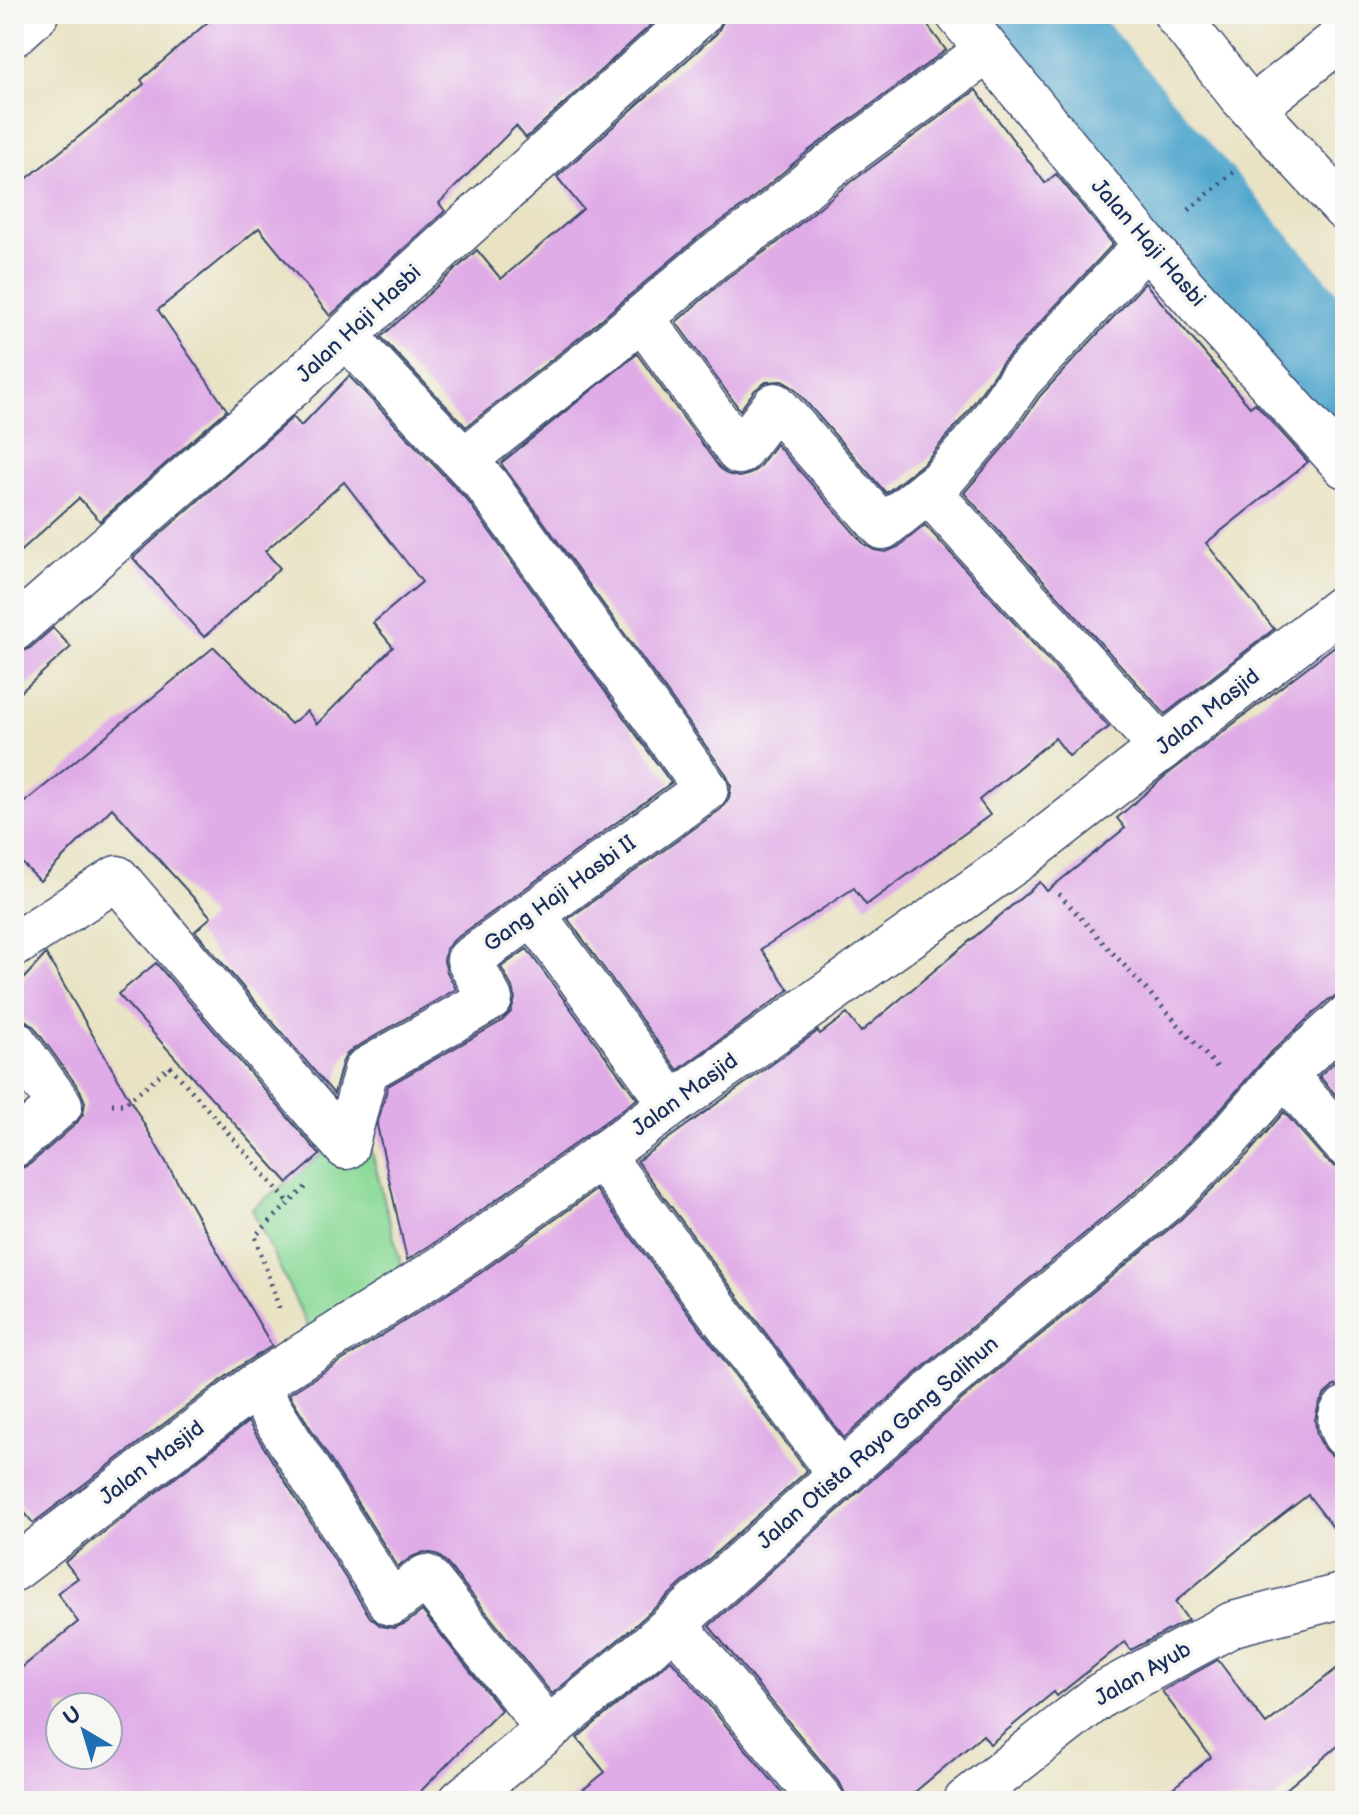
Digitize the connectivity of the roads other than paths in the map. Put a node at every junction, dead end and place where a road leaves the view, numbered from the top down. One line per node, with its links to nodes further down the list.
1 (36, 14): 5 (street)
2 (700, 14): 12 (street, Jalan Haji Hasbi)
3 (958, 14): 7 (street, Jalan Haji Hasbi)
4 (1176, 14): 8 (street)
5 (14, 34)
6 (1345, 35): 8 (street)
7 (987, 51): 10 (street, Jalan Haji Hasbi); 11 (street)
8 (1253, 108): 9 (street)
9 (1345, 209)
10 (1146, 245): 14 (street, Jalan Haji Hasbi); 15 (street)
11 (642, 318): 13 (street); 15 (street)
12 (346, 336): 13 (street, Gang Haji Hasbi II); 17 (street, Jalan Haji Hasbi)
13 (464, 460): 19 (street, Gang Haji Hasbi II)
14 (1345, 466)
15 (928, 491): 18 (street)
16 (1345, 605): 18 (street, Jalan Masjid)
17 (14, 629)
18 (1162, 748): 24 (street, Jalan Masjid)
19 (533, 914): 20 (street, Gang Haji Hasbi II); 24 (street)
20 (14, 945)
21 (1345, 1019): 23 (street, Jalan Otista Raya Gang Salihun)
22 (14, 1042): 26 (street)
23 (1284, 1074): 25 (street); 31 (street, Jalan Otista Raya Gang Salihun)
24 (672, 1104): 27 (street, Jalan Masjid)
25 (1345, 1144)
26 (14, 1145)
27 (601, 1155): 28 (street, Jalan Masjid); 31 (street)
28 (255, 1386): 32 (street, Jalan Masjid); 35 (street)
29 (1345, 1409): 30 (street)
30 (1345, 1435)
31 (841, 1475): 34 (street, Jalan Otista Raya Gang Salihun)
32 (18, 1555)
33 (1345, 1595): 38 (street, Jalan Ayub)
34 (674, 1624): 35 (street, Jalan Otista Raya Gang Salihun); 37 (street)
35 (548, 1729): 36 (street, Jalan Otista Raya Gang Salihun)
36 (461, 1801)
37 (822, 1801)
38 (966, 1801)

